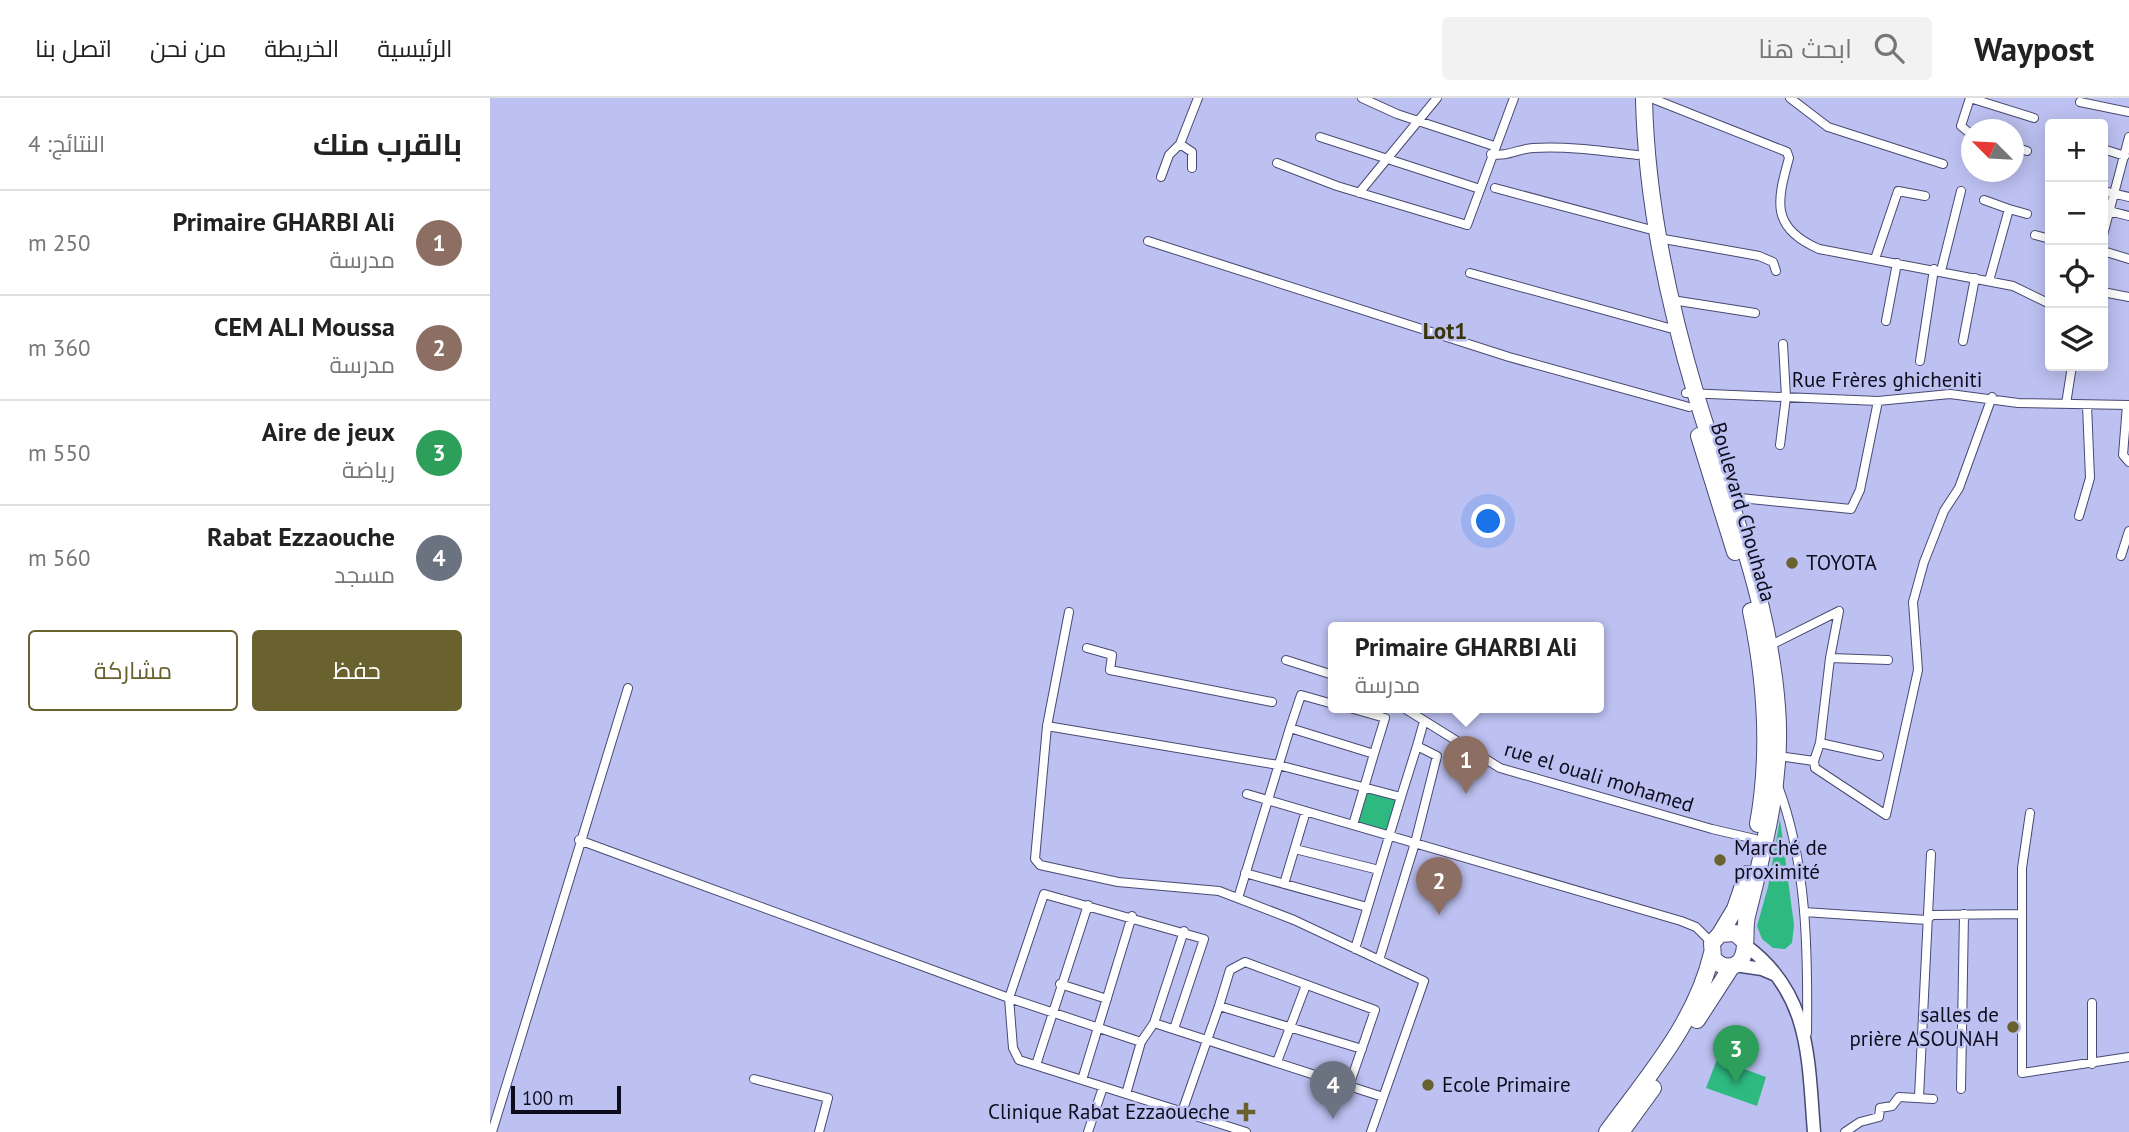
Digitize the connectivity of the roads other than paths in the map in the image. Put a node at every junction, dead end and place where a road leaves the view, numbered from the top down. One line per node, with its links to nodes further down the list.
1 (1198, 98): 16 (street)
2 (1362, 98): 13 (street)
3 (1437, 98): 13 (street)
4 (1514, 98): 17 (street)
5 (1634, 98): 21 (highway, Boulevard Chouhada)
6 (1644, 98): 42 (highway)
7 (1651, 98): 47 (street)
8 (1790, 98): 25 (street)
9 (2080, 102): 10 (street)
10 (2129, 112)
11 (2034, 118): 12 (street)
12 (1963, 119)
13 (1417, 121): 17 (street); 23 (street)
14 (1320, 137): 23 (street)
15 (2129, 141): 22 (street)
16 (1180, 144): 26 (street); 27 (street)
17 (1492, 150): 21 (street); 29 (street)
18 (2024, 150): 19 (street)
19 (2027, 151)
20 (2108, 151): 22 (street)
21 (1637, 155): 42 (highway, Boulevard Chouhada)
22 (2125, 156): 33 (street)
23 (1386, 159): 29 (street); 32 (street)
24 (1277, 163): 32 (street)
25 (1942, 164)
26 (1192, 168)
27 (1161, 177)
28 (1495, 188): 42 (street)
29 (1480, 189): 32 (street)
30 (1961, 191): 50 (street)
31 (2108, 192): 33 (street)
32 (1359, 193)
33 (2114, 194): 35 (street); 38 (street)
34 (1925, 196): 47 (street)
35 (2129, 197)
36 (1984, 200): 37 (street)
37 (2009, 209): 39 (street); 54 (street)
38 (2109, 211): 40 (street); 41 (street)
39 (2027, 214)
40 (2108, 215)
41 (2129, 216)
42 (1653, 234): 51 (street); 57 (highway); 61 (highway, Boulevard Chouhada)
43 (2035, 235): 44 (street)
44 (2045, 238)
45 (1149, 240): 68 (street, Rue Frères ghicheniti)
46 (2108, 253): 48 (street)
47 (1875, 259): 49 (street)
48 (2129, 259)
49 (1897, 263): 50 (street); 60 (street)
50 (1938, 270): 53 (street); 64 (street)
51 (1776, 271)
52 (1470, 272): 61 (street)
53 (1975, 278): 54 (street); 62 (street)
54 (1989, 281): 58 (street)
55 (2108, 293): 56 (street)
56 (2129, 297)
57 (1672, 300): 59 (street); 68 (highway)
58 (2045, 301)
59 (1755, 313)
60 (1886, 321)
61 (1669, 328): 68 (highway, Boulevard Chouhada)
62 (1964, 341)
63 (1783, 344): 66 (street)
64 (1920, 361)
65 (2071, 371): 70 (street)
66 (1786, 397): 68 (street, Rue Frères ghicheniti); 69 (street, Rue Frères ghicheniti); 73 (street)
67 (1992, 397): 69 (street, Rue Frères ghicheniti); 70 (street, Rue Frères ghicheniti); 99 (street)
68 (1690, 398): 75 (highway); 110 (highway, Boulevard Chouhada)
69 (1878, 401): 75 (street)
70 (2066, 404): 71 (street, Rue Frères ghicheniti)
71 (2087, 405): 72 (street, Rue Frères ghicheniti); 76 (street)
72 (2128, 405): 74 (street)
73 (1780, 445)
74 (2129, 462)
75 (1730, 498): 80 (highway)
76 (2079, 516)
77 (2129, 531): 78 (street)
78 (2121, 556)
79 (1069, 612): 92 (street)
80 (1769, 646): 82 (street); 97 (highway)
81 (1087, 648): 87 (street)
82 (1830, 658): 84 (street); 94 (street)
83 (1286, 660): 85 (street)
84 (1888, 660)
85 (1328, 673)
86 (628, 688): 111 (street)
87 (1272, 702)
88 (1328, 703): 93 (street)
89 (1386, 713): 96 (street)
90 (1412, 713): 91 (street, rue el ouali mohamed)
91 (1424, 722): 95 (street); 110 (street, rue el ouali mohamed)
92 (1047, 726): 100 (street); 118 (street)
93 (1290, 728): 96 (street); 100 (street)
94 (1820, 743): 98 (street); 99 (street)
95 (1417, 746): 104 (street); 112 (street)
96 (1374, 754): 102 (street)
97 (1778, 756): 99 (street); 101 (highway)
98 (1879, 756)
99 (1814, 761)
100 (1278, 765): 102 (street); 105 (street)
101 (1775, 778): 121 (street); 128 (highway)
102 (1364, 788): 104 (street); 108 (street)
103 (1247, 794): 105 (street)
104 (1401, 797): 109 (street)
105 (1266, 800): 106 (street); 116 (street)
106 (1306, 811): 108 (street); 113 (street)
107 (2030, 813): 123 (street)
108 (1353, 825): 109 (street)
109 (1389, 835): 112 (street); 115 (street)
110 (1755, 839): 127 (highway, Boulevard Chouhada)
111 (579, 840): 135 (street); 162 (street)
112 (1415, 843): 127 (street); 130 (street)
113 (1295, 849): 115 (street); 117 (street)
114 (1931, 854): 125 (street)
115 (1378, 870): 120 (street)
116 (1245, 873): 117 (street); 118 (street)
117 (1284, 884): 120 (street)
118 (1238, 898): 129 (street)
119 (1088, 905): 124 (street); 133 (street); 135 (street)
120 (1367, 907): 129 (street)
121 (1804, 912): 125 (street); 146 (street)
122 (1964, 914): 123 (street); 125 (street); 156 (street)
123 (2022, 914): 150 (street)
124 (1132, 916): 126 (street); 136 (street)
125 (1927, 920): 159 (street)
126 (1184, 931): 140 (street); 143 (street)
127 (1714, 943): 128 (highway); 131 (highway); 167 (highway, Boulevard Chouhada)
128 (1744, 943): 131 (highway); 132 (main road)
129 (1355, 948): 130 (street)
130 (1379, 960): 158 (street)
131 (1734, 966): 132 (main road); 168 (highway)
132 (1779, 977): 146 (main road)
133 (1060, 984): 136 (street); 139 (street)
134 (1306, 985): 138 (street); 141 (street); 147 (street)
135 (1009, 998): 139 (street); 151 (street)
136 (1107, 999): 142 (street)
137 (2092, 1003): 150 (street)
138 (1219, 1006): 141 (street); 144 (street)
139 (1054, 1012): 142 (street); 151 (street)
140 (1154, 1023): 143 (street); 145 (street)
141 (1290, 1026): 147 (street); 149 (street)
142 (1100, 1027): 145 (street); 153 (street)
143 (1174, 1029): 144 (street)
144 (1207, 1040): 149 (street); 161 (street)
145 (1141, 1042): 157 (street)
146 (1807, 1042): 169 (main road)
147 (1362, 1049): 154 (street)
148 (2129, 1057): 150 (street)
149 (1277, 1062): 154 (street)
150 (2092, 1064)
151 (1036, 1065): 153 (street)
152 (754, 1079): 163 (street)
153 (1082, 1080): 155 (street)
154 (1349, 1086): 158 (street)
155 (1104, 1087): 157 (street); 164 (street)
156 (1961, 1089)
157 (1126, 1094): 161 (street)
158 (1383, 1097): 166 (street)
159 (1919, 1097): 160 (street); 170 (street)
160 (1933, 1098)
161 (1182, 1112): 165 (street)
162 (492, 1132)
163 (819, 1132)
164 (1088, 1132)
165 (1246, 1132)
166 (1371, 1132)
167 (1608, 1132)
168 (1621, 1132)
169 (1814, 1132)
170 (1845, 1132)

